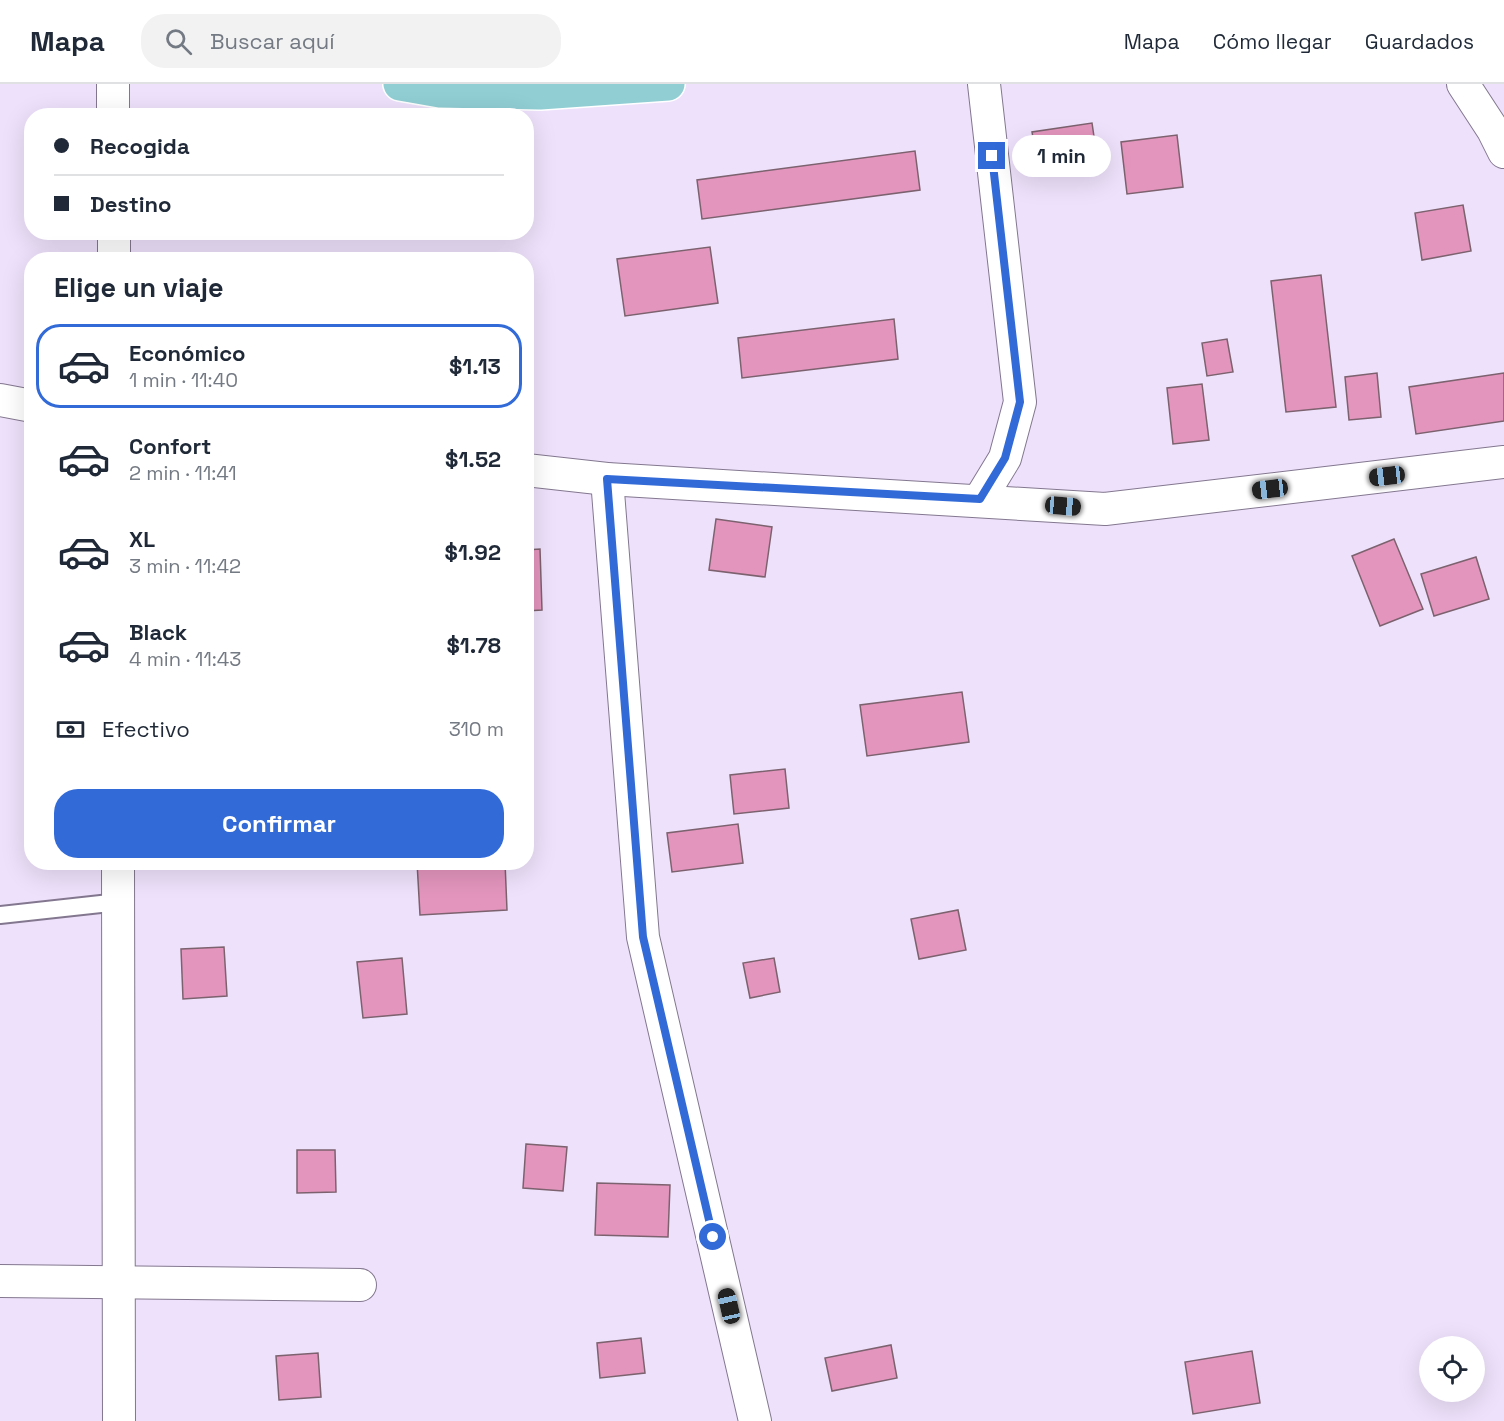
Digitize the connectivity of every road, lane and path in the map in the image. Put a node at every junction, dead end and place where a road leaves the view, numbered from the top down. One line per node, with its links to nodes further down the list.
1 (112, 84): 7 (street)
2 (400, 84): 6 (main road)
3 (668, 84): 6 (main road)
4 (1463, 84): 8 (street)
5 (994, 86): 14 (street)
6 (541, 88)
7 (113, 108)
8 (1504, 152)
9 (0, 400): 10 (street)
10 (24, 404)
11 (1504, 462): 14 (street)
12 (534, 471): 13 (street)
13 (607, 479): 14 (street); 22 (street)
14 (980, 499)
15 (118, 870): 16 (street)
16 (118, 902): 17 (lane); 19 (street)
17 (0, 915)
18 (0, 1281): 19 (street)
19 (121, 1282): 20 (street); 21 (street)
20 (360, 1285)
21 (119, 1421)
22 (755, 1421)

